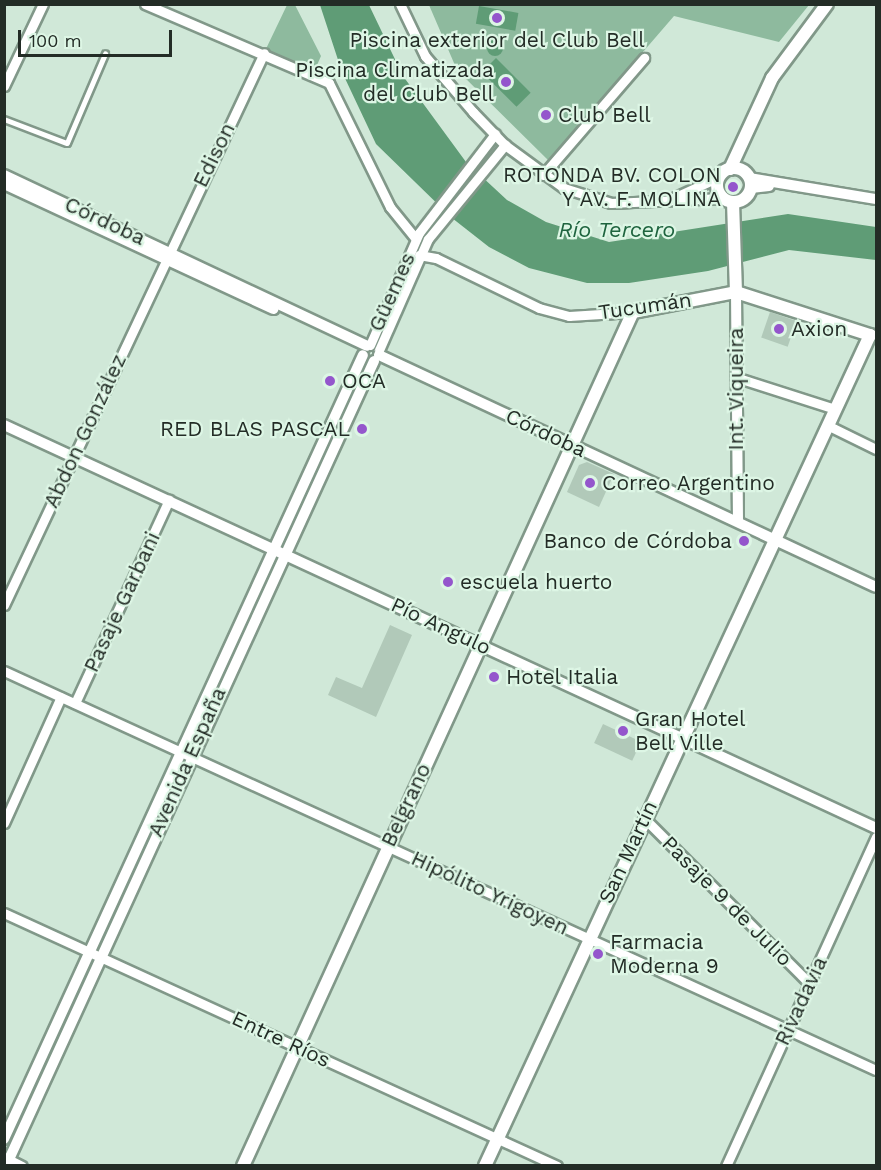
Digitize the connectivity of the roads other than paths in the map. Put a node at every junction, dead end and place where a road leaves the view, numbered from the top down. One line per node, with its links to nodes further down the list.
1 (43, 4): 8 (street)
2 (146, 4): 5 (street)
3 (400, 4): 10 (street)
4 (827, 4): 11 (main road)
5 (264, 53): 22 (street); 24 (street, Edison)
6 (105, 54): 9 (lane)
7 (644, 58): 15 (street)
8 (4, 86)
9 (4, 118)
10 (495, 134): 12 (street); 22 (street, Güemes)
11 (743, 142): 13 (main road); 17 (main road)
12 (505, 145): 15 (street); 23 (street, Güemes)
13 (730, 169): 16 (main road); 17 (main road)
14 (4, 175): 24 (street, Córdoba)
15 (543, 175): 19 (street)
16 (719, 177): 19 (street); 21 (main road)
17 (748, 180): 20 (street); 21 (main road)
18 (4, 184): 24 (street, Córdoba)
19 (672, 198): 21 (street)
20 (876, 199)
21 (730, 204): 25 (main road)
22 (416, 239): 28 (street, Güemes)
23 (421, 252): 26 (street, Tucumán); 28 (street, Güemes)
24 (167, 254): 28 (street, Córdoba); 35 (street, Abdon González)
25 (736, 292): 26 (main road, Tucumán); 27 (main road, Tucumán); 29 (street, Int. Viqueira)
26 (633, 312): 33 (main road, Belgrano)
27 (873, 336): 30 (main road, San Martín)
28 (371, 352): 33 (street, Córdoba); 39 (street, Avenida España)
29 (735, 377): 30 (street); 37 (street, Int. Viqueira)
30 (835, 409): 32 (main road, San Martín)
31 (4, 424): 35 (street, Pío Angulo)
32 (827, 425): 34 (street); 38 (main road, San Martín)
33 (573, 446): 37 (street, Córdoba); 42 (main road, Belgrano)
34 (876, 449)
35 (73, 456): 36 (street, Pío Angulo); 41 (street, Abdon González)
36 (169, 500): 39 (street, Pío Angulo); 45 (street, Pasaje Garbani)
37 (738, 521): 38 (street, Córdoba)
38 (772, 539): 40 (street, Córdoba); 46 (main road, San Martín)
39 (279, 551): 42 (street, Pío Angulo); 47 (street, Avenida España)
40 (876, 586)
41 (4, 605)
42 (481, 645): 46 (street, Pío Angulo); 52 (main road, Belgrano)
43 (4, 671): 44 (street, Hipólito Yrigoyen)
44 (62, 697): 45 (street, Hipólito Yrigoyen); 49 (street)
45 (75, 703): 47 (street, Hipólito Yrigoyen)
46 (683, 739): 48 (main road, San Martín); 50 (street, Pío Angulo)
47 (184, 754): 52 (street, Hipólito Yrigoyen); 55 (street, Avenida España)
48 (644, 818): 54 (main road, San Martín); 56 (street, Pasaje 9 de Julio)
49 (4, 823)
50 (876, 828)
51 (876, 837): 56 (street, Rivadavia)
52 (387, 846): 54 (street, Hipólito Yrigoyen); 58 (main road, Belgrano)
53 (4, 913): 55 (street, Entre Ríos)
54 (588, 938): 57 (street, Hipólito Yrigoyen); 60 (main road, San Martín)
55 (96, 954): 58 (street, Entre Ríos); 61 (street, Avenida España); 62 (street, Avenida España)
56 (809, 983): 57 (street, Rivadavia)
57 (788, 1030): 59 (street, Hipólito Yrigoyen); 67 (street, Rivadavia)
58 (296, 1046): 60 (street, Entre Ríos); 64 (main road, Belgrano)
59 (876, 1071)
60 (498, 1138): 65 (main road, San Martín); 66 (street, Entre Ríos)
61 (4, 1139)
62 (6, 1161): 63 (street)
63 (22, 1166)
64 (243, 1166)
65 (485, 1166)
66 (557, 1166)
67 (726, 1166)

